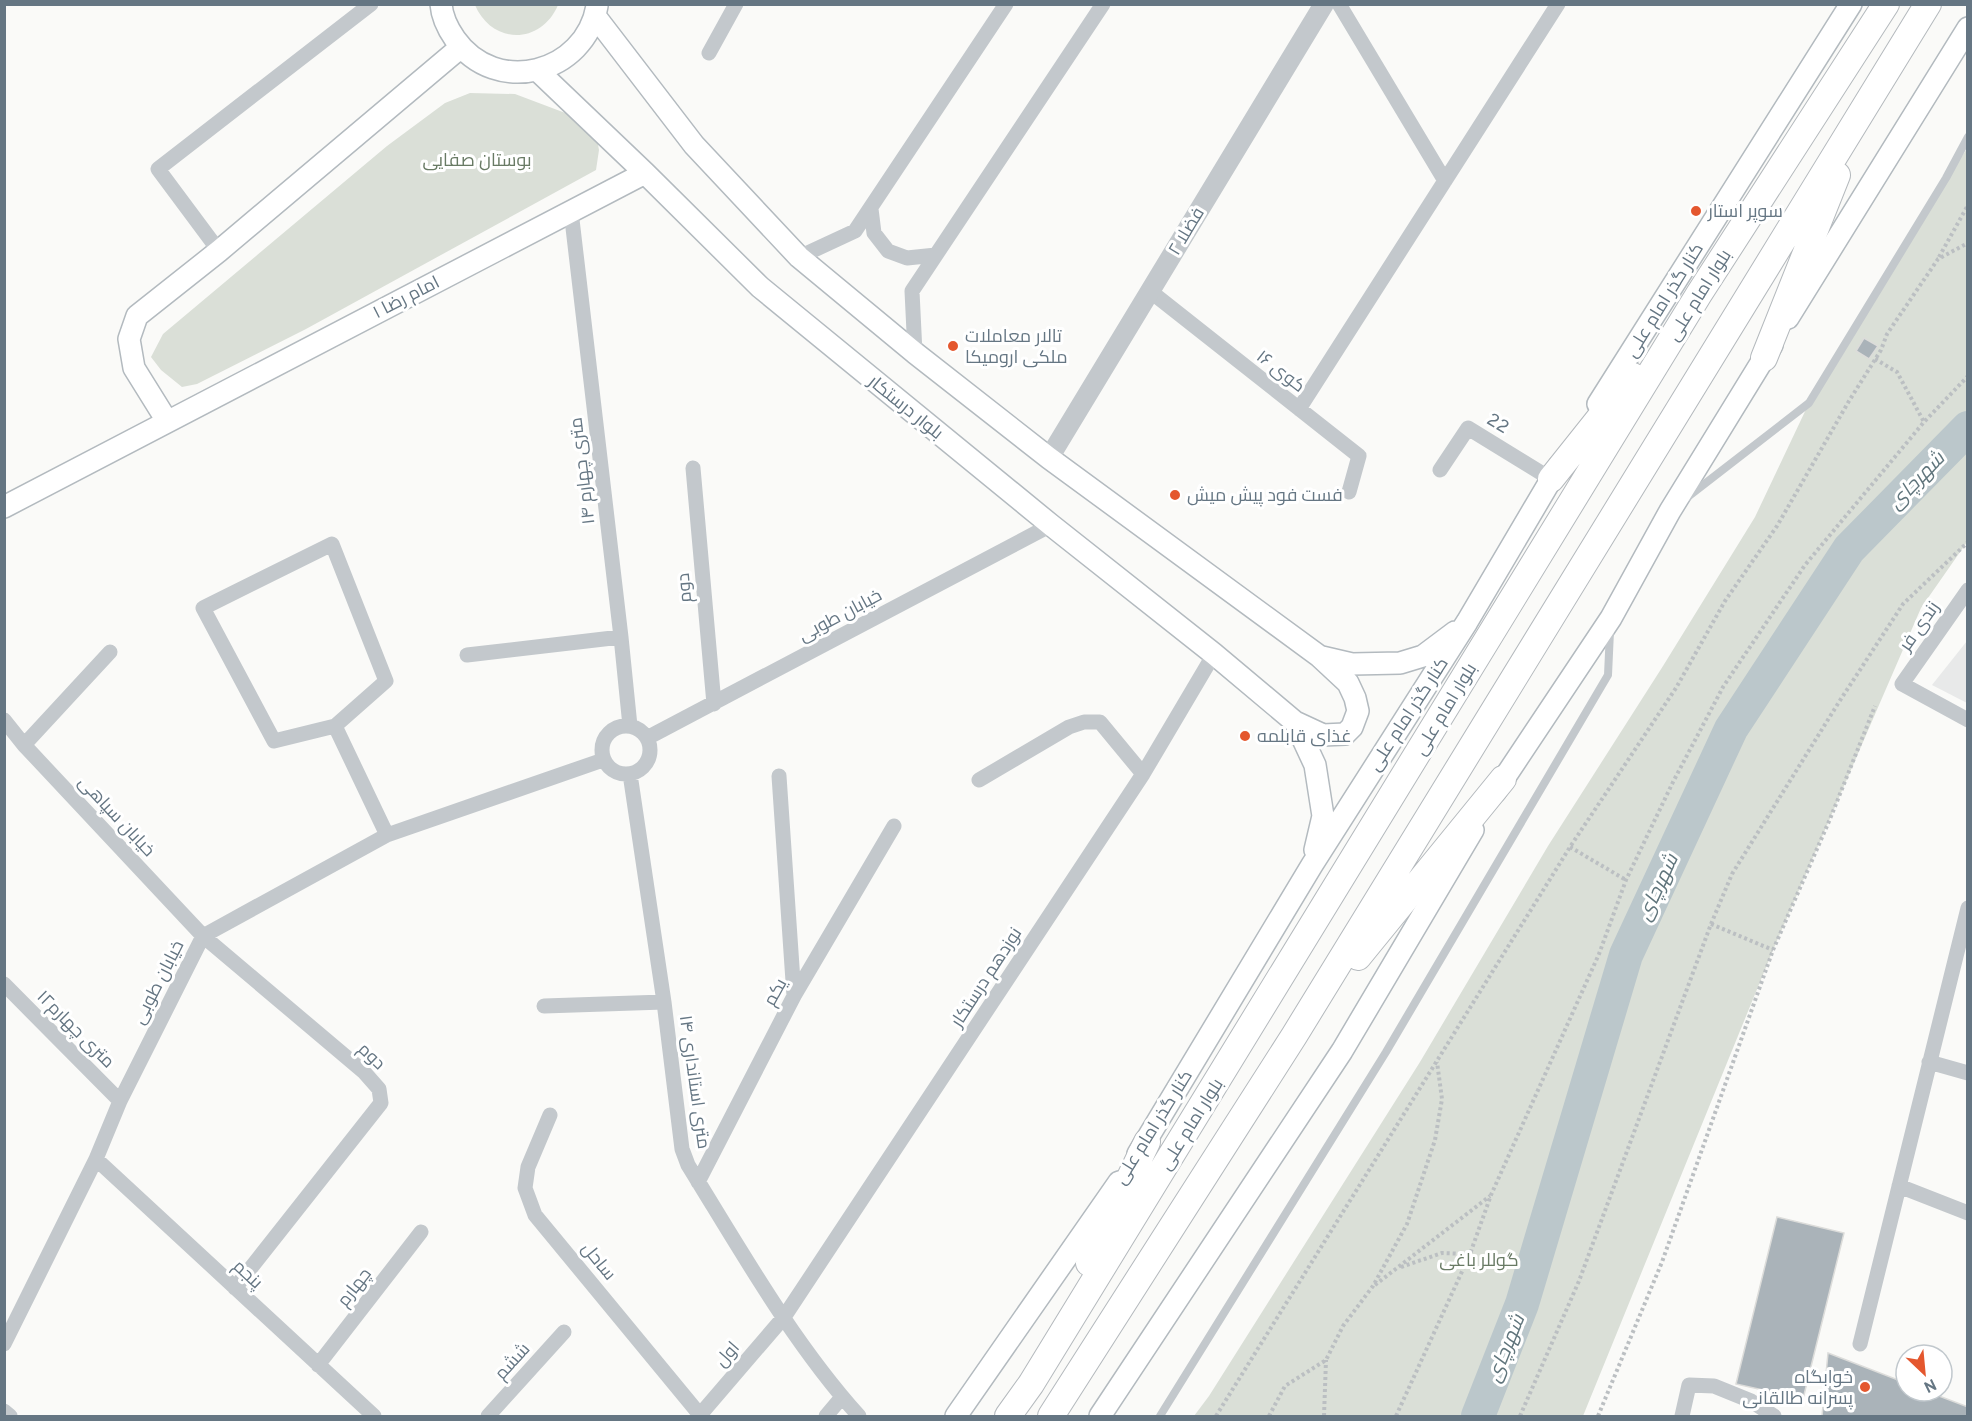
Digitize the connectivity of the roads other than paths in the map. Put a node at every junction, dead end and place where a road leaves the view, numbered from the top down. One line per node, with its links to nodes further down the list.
1 (371, 4): 23 (street)
2 (441, 4): 14 (main road)
3 (736, 4): 15 (street)
4 (1006, 4): 21 (street)
5 (1103, 4): 24 (street)
6 (1324, 4): 26 (street, فضلا ۲)
7 (1339, 4): 20 (street)
8 (1558, 4): 20 (street)
9 (1851, 4): 35 (main road, کنار گذر امام علی)
10 (1886, 4): 27 (highway, بلوار امام علی)
11 (1928, 4): 17 (highway)
12 (596, 10): 16 (main road); 25 (main road)
13 (1968, 28): 29 (main road)
14 (461, 47): 16 (main road); 23 (main road)
15 (709, 53)
16 (537, 70): 19 (main road, بلوار درستکار)
17 (1864, 108): 29 (highway); 71 (highway)
18 (1968, 137): 38 (lane)
19 (645, 172): 22 (main road, امام رضا ۱); 39 (main road, بلوار درستکار)
20 (1445, 181): 30 (street)
21 (871, 209): 24 (street); 25 (street)
22 (571, 211): 31 (main road, امام رضا ۱); 43 (street, ۱۴ متری چهارم)
23 (219, 251): 31 (main road)
24 (936, 255): 28 (street)
25 (799, 257): 28 (main road)
26 (1150, 291): 30 (street, کوی ۱۶); 32 (street, فضلا ۲)
27 (1699, 294): 35 (highway); 88 (highway, بلوار امام علی)
28 (915, 353): 32 (main road)
29 (1764, 358): 38 (main road)
30 (1299, 409): 36 (street, کوی ۱۶)
31 (167, 421): 37 (main road, امام رضا ۱)
32 (1049, 458): 47 (main road)
33 (693, 468): 48 (street, دوم)
34 (1440, 470): 35 (street, 22)
35 (1551, 478): 42 (main road, کنار گذر امام علی)
36 (1349, 492)
37 (4, 507)
38 (1670, 511): 41 (main road)
39 (1051, 525): 45 (main road, بلوار درستکار); 48 (street, خیابان طوبی)
40 (1968, 590): 50 (street, زندی فر)
41 (1611, 618): 60 (main road); 101 (lane)
42 (1467, 622): 47 (main road); 64 (main road, کنار گذر امام علی)
43 (621, 637): 46 (street); 53 (street, ۱۴ متری چهارم)
44 (110, 652): 55 (street)
45 (1214, 654): 51 (main road, بلوار درستکار); 58 (street, نوزدهم درستکار)
46 (467, 655)
47 (1319, 656): 51 (main road)
48 (714, 704): 54 (street, خیابان طوبی)
49 (4, 720): 55 (street, خیابان سپاهی)
50 (1968, 720)
51 (1295, 722): 64 (main road)
52 (335, 726): 52 (street); 63 (street)
53 (630, 726): 54 (street); 56 (street)
54 (647, 738): 57 (street)
55 (24, 745): 66 (street, خیابان سپاهی)
56 (603, 760): 57 (street); 63 (street, خیابان طوبی)
57 (630, 774): 69 (street, ۱۴ متری استانداری)
58 (1143, 774): 61 (street); 83 (street, نوزدهم درستکار)
59 (779, 776): 68 (street)
60 (1503, 779): 71 (highway); 100 (main road)
61 (979, 780)
62 (894, 826): 68 (street, یکم)
63 (387, 835): 66 (street, خیابان طوبی)
64 (1312, 865): 76 (main road, کنار گذر امام علی)
65 (1968, 908): 72 (street)
66 (203, 936): 74 (street, خیابان طوبی); 82 (street, دوم)
67 (4, 984): 74 (street, ۱۲متری چهارم)
68 (794, 996): 78 (street, یکم)
69 (664, 1002): 70 (street); 78 (street, ۱۴ متری استانداری)
70 (544, 1006)
71 (1294, 1036): 99 (highway)
72 (1929, 1062): 73 (street); 79 (street)
73 (1968, 1073)
74 (120, 1101): 77 (street, خیابان طوبی)
75 (550, 1115): 94 (street, ساحل)
76 (1147, 1142): 88 (highway); 97 (main road, کنار گذر امام علی)
77 (96, 1159): 82 (street, پنجم); 85 (street, خیابان طوبی)
78 (698, 1182): 83 (street, ۱۴ متری استانداری)
79 (1899, 1186): 80 (street); 86 (street)
80 (1968, 1213)
81 (421, 1232): 87 (street, چهارم)
82 (235, 1288): 87 (street, پنجم)
83 (784, 1317): 89 (street, ۱۴ متری استانداری); 94 (street, اول)
84 (564, 1332): 93 (street, ششم)
85 (4, 1344)
86 (1860, 1344)
87 (318, 1365): 92 (street, پنجم)
88 (1031, 1384): 98 (highway, بلوار امام علی)
89 (842, 1397): 95 (street); 96 (street, ۱۴ متری استانداری)
90 (4, 1411): 91 (street)
91 (10, 1416)
92 (374, 1416)
93 (488, 1416)
94 (699, 1416)
95 (826, 1416)
96 (860, 1416)
97 (956, 1416)
98 (1008, 1416)
99 (1051, 1416)
100 (1100, 1416)
101 (1160, 1416)
102 (1682, 1416): 103 (street)
103 (1774, 1416)

